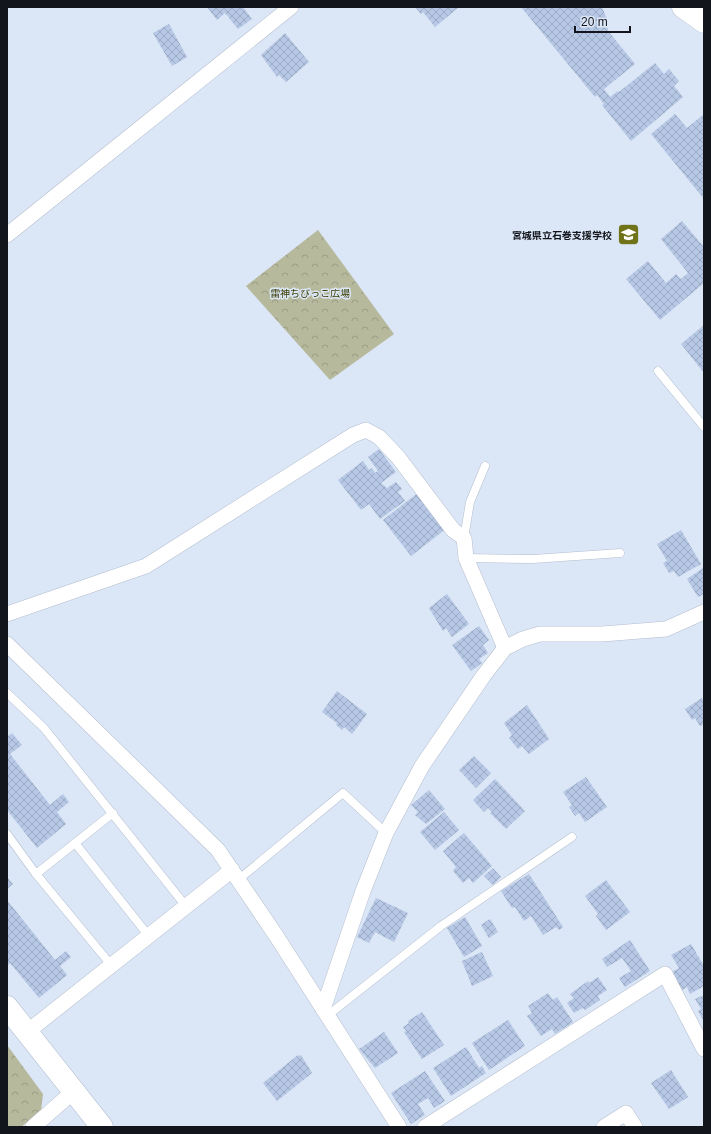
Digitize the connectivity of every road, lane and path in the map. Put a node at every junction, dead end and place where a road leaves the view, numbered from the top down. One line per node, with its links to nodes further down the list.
1 (292, 7): 4 (street)
2 (683, 7): 3 (street)
3 (704, 22)
4 (7, 235)
5 (658, 371): 6 (lane)
6 (704, 427)
7 (485, 466): 8 (lane)
8 (464, 538): 10 (street); 12 (street)
9 (620, 552): 10 (lane)
10 (466, 558): 14 (street)
11 (704, 612): 14 (street)
12 (7, 614)
13 (7, 644): 22 (street)
14 (505, 648): 17 (street)
15 (7, 693): 16 (lane)
16 (113, 813): 20 (lane); 23 (lane)
17 (386, 833): 22 (lane); 27 (street)
18 (7, 834): 21 (lane)
19 (572, 837): 27 (lane)
20 (75, 843): 21 (lane); 24 (lane)
21 (36, 874): 25 (lane)
22 (235, 875): 23 (street); 27 (street)
23 (185, 905): 24 (street)
24 (148, 935): 25 (street)
25 (112, 966): 28 (street)
26 (7, 1007): 28 (street)
27 (325, 1012): 33 (street)
28 (27, 1032): 30 (street)
29 (704, 1049): 34 (street)
30 (74, 1091): 31 (street); 32 (street)
31 (33, 1127)
32 (102, 1127)
33 (399, 1127)
34 (425, 1127)
35 (604, 1127): 36 (street)
36 (635, 1127)

